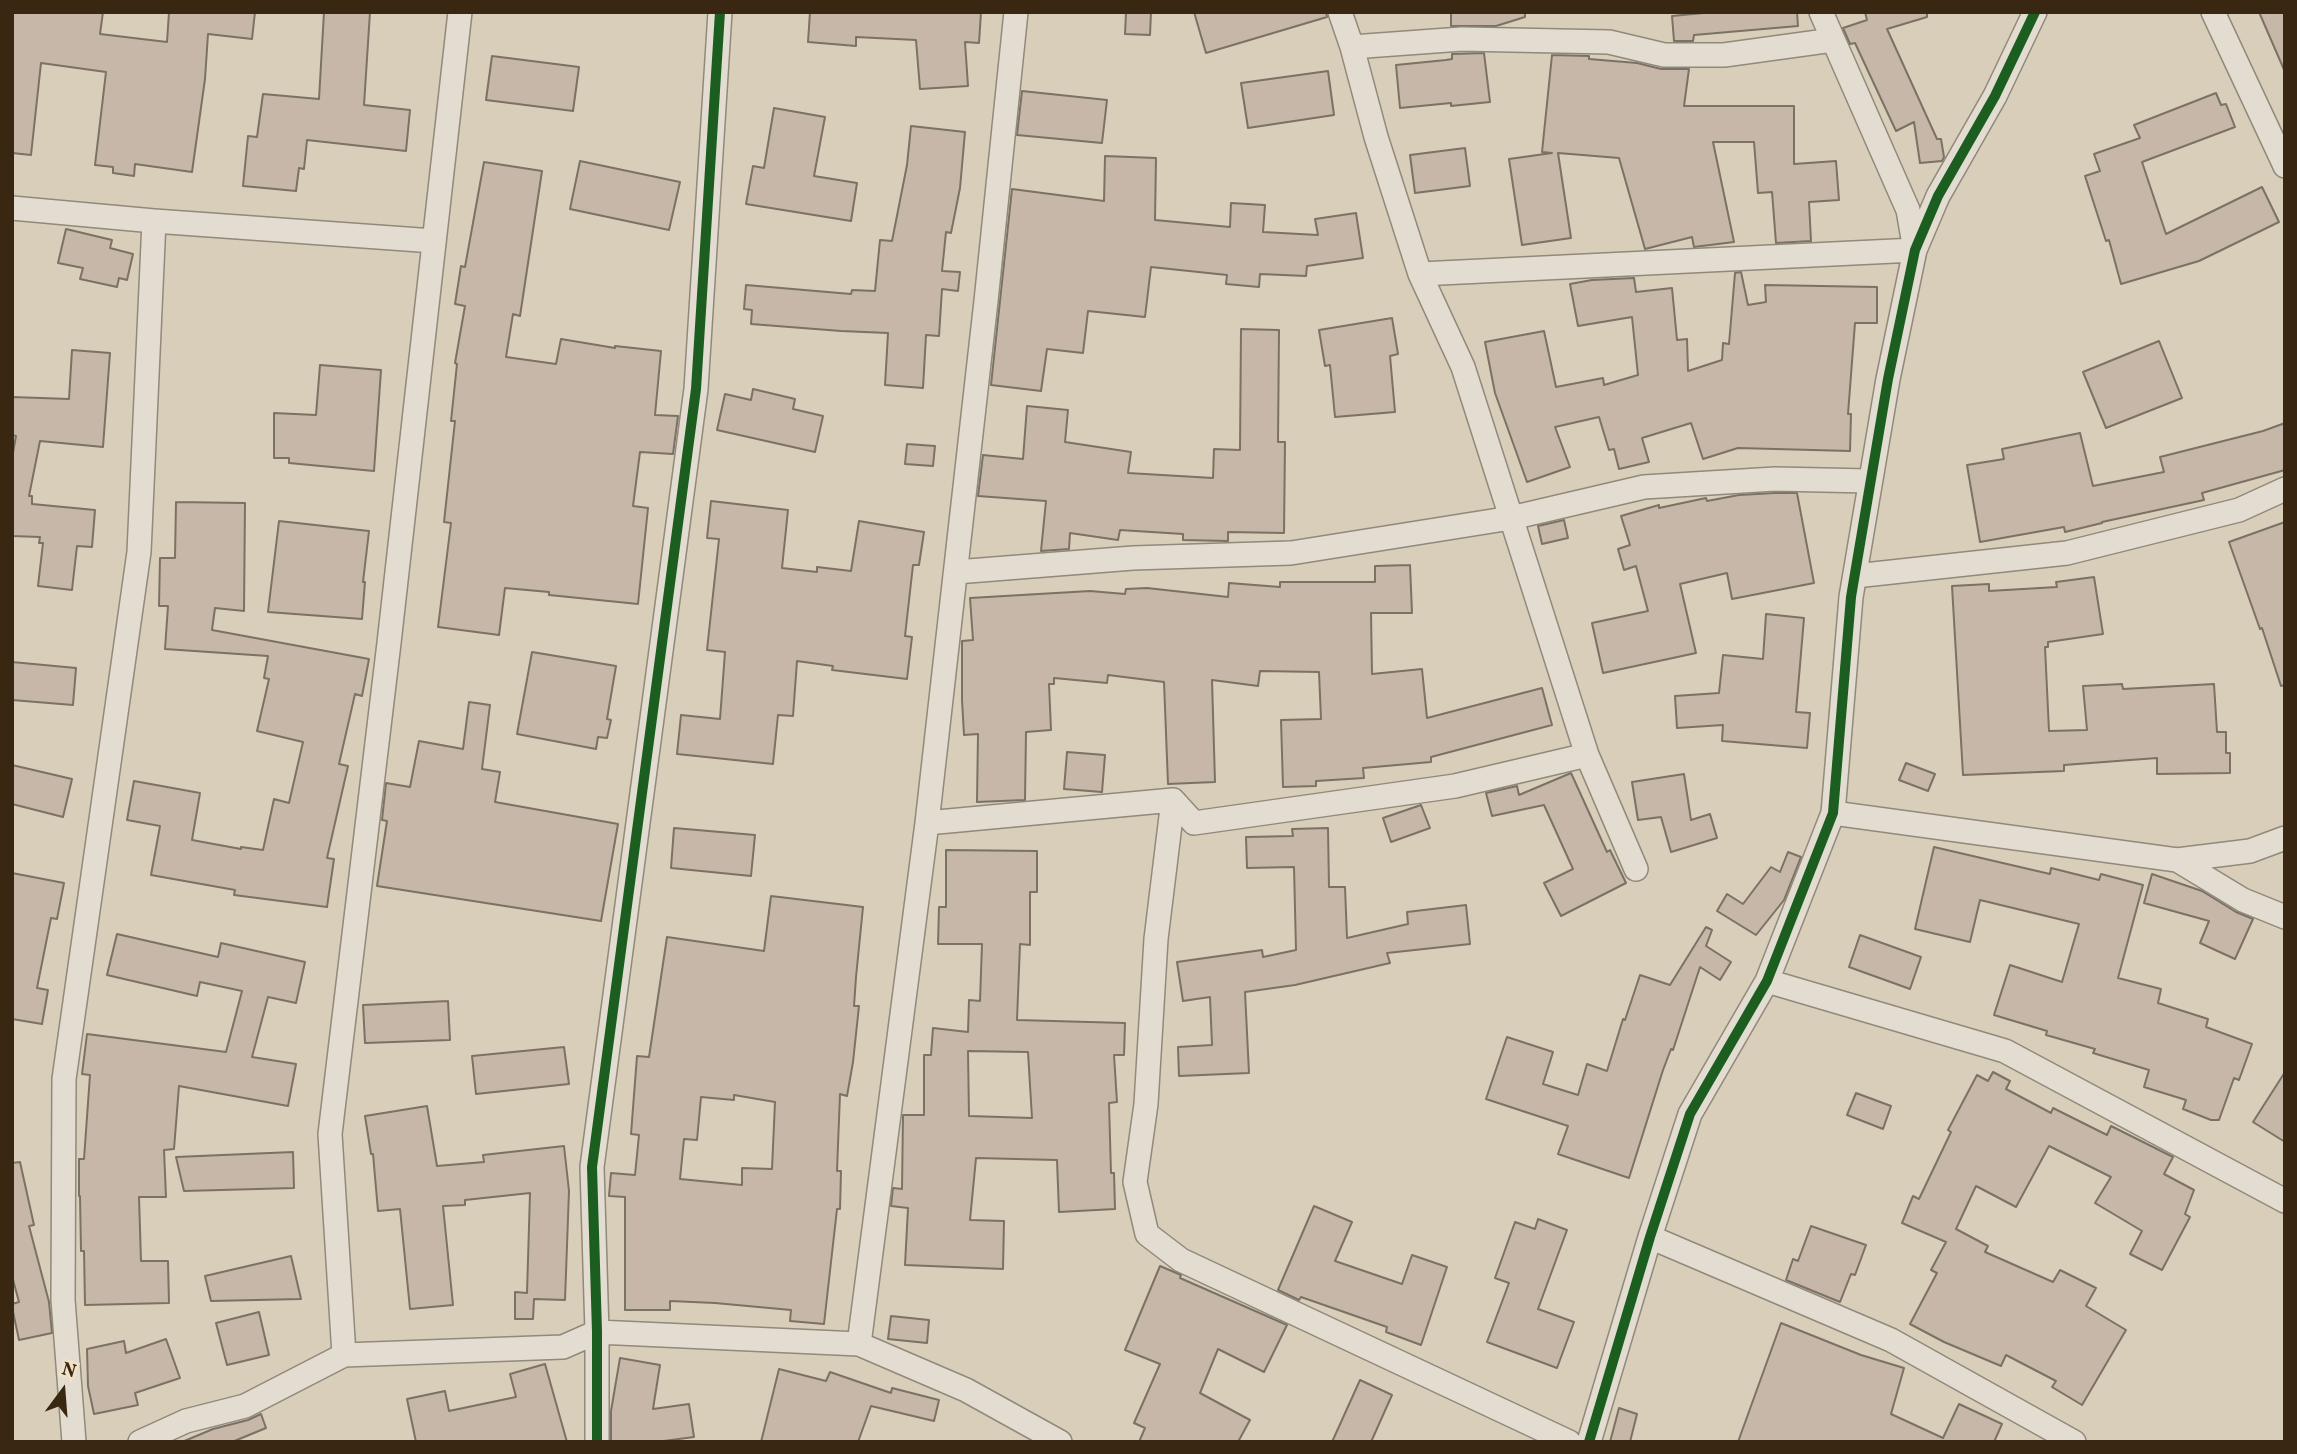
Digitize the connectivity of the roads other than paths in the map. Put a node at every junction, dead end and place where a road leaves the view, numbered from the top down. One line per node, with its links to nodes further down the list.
1 (460, 12): 13 (street)
2 (720, 12): 32 (street)
3 (1016, 12): 19 (street)
4 (1340, 12): 9 (street)
5 (1821, 12): 8 (street)
6 (2035, 12): 14 (street)
7 (2213, 12): 10 (street)
8 (1833, 40): 9 (street); 14 (street)
9 (1352, 47): 15 (street)
10 (2285, 166)
11 (12, 208): 12 (street)
12 (154, 221): 13 (street); 35 (street)
13 (434, 240): 34 (street)
14 (1915, 250): 15 (street); 16 (street)
15 (1420, 274): 18 (street)
16 (1871, 481): 18 (street); 20 (street)
17 (2285, 489): 20 (street)
18 (1511, 518): 19 (street); 21 (street)
19 (956, 572): 24 (street)
20 (1855, 576): 23 (street)
21 (1587, 755): 22 (street); 27 (street)
22 (1173, 800): 24 (street); 39 (street)
23 (1832, 813): 26 (street); 29 (street)
24 (927, 824): 33 (street)
25 (2285, 838): 26 (street)
26 (2178, 860): 28 (street)
27 (1636, 869)
28 (2285, 917)
29 (1767, 981): 30 (street); 31 (street)
30 (2285, 1201)
31 (1650, 1237): 40 (street); 41 (street)
32 (597, 1332): 33 (street); 34 (street); 37 (street)
33 (859, 1344): 38 (street)
34 (344, 1355): 36 (street)
35 (74, 1442)
36 (140, 1442)
37 (597, 1442)
38 (1060, 1442)
39 (1569, 1442)
40 (1589, 1442)
41 (2074, 1442)

